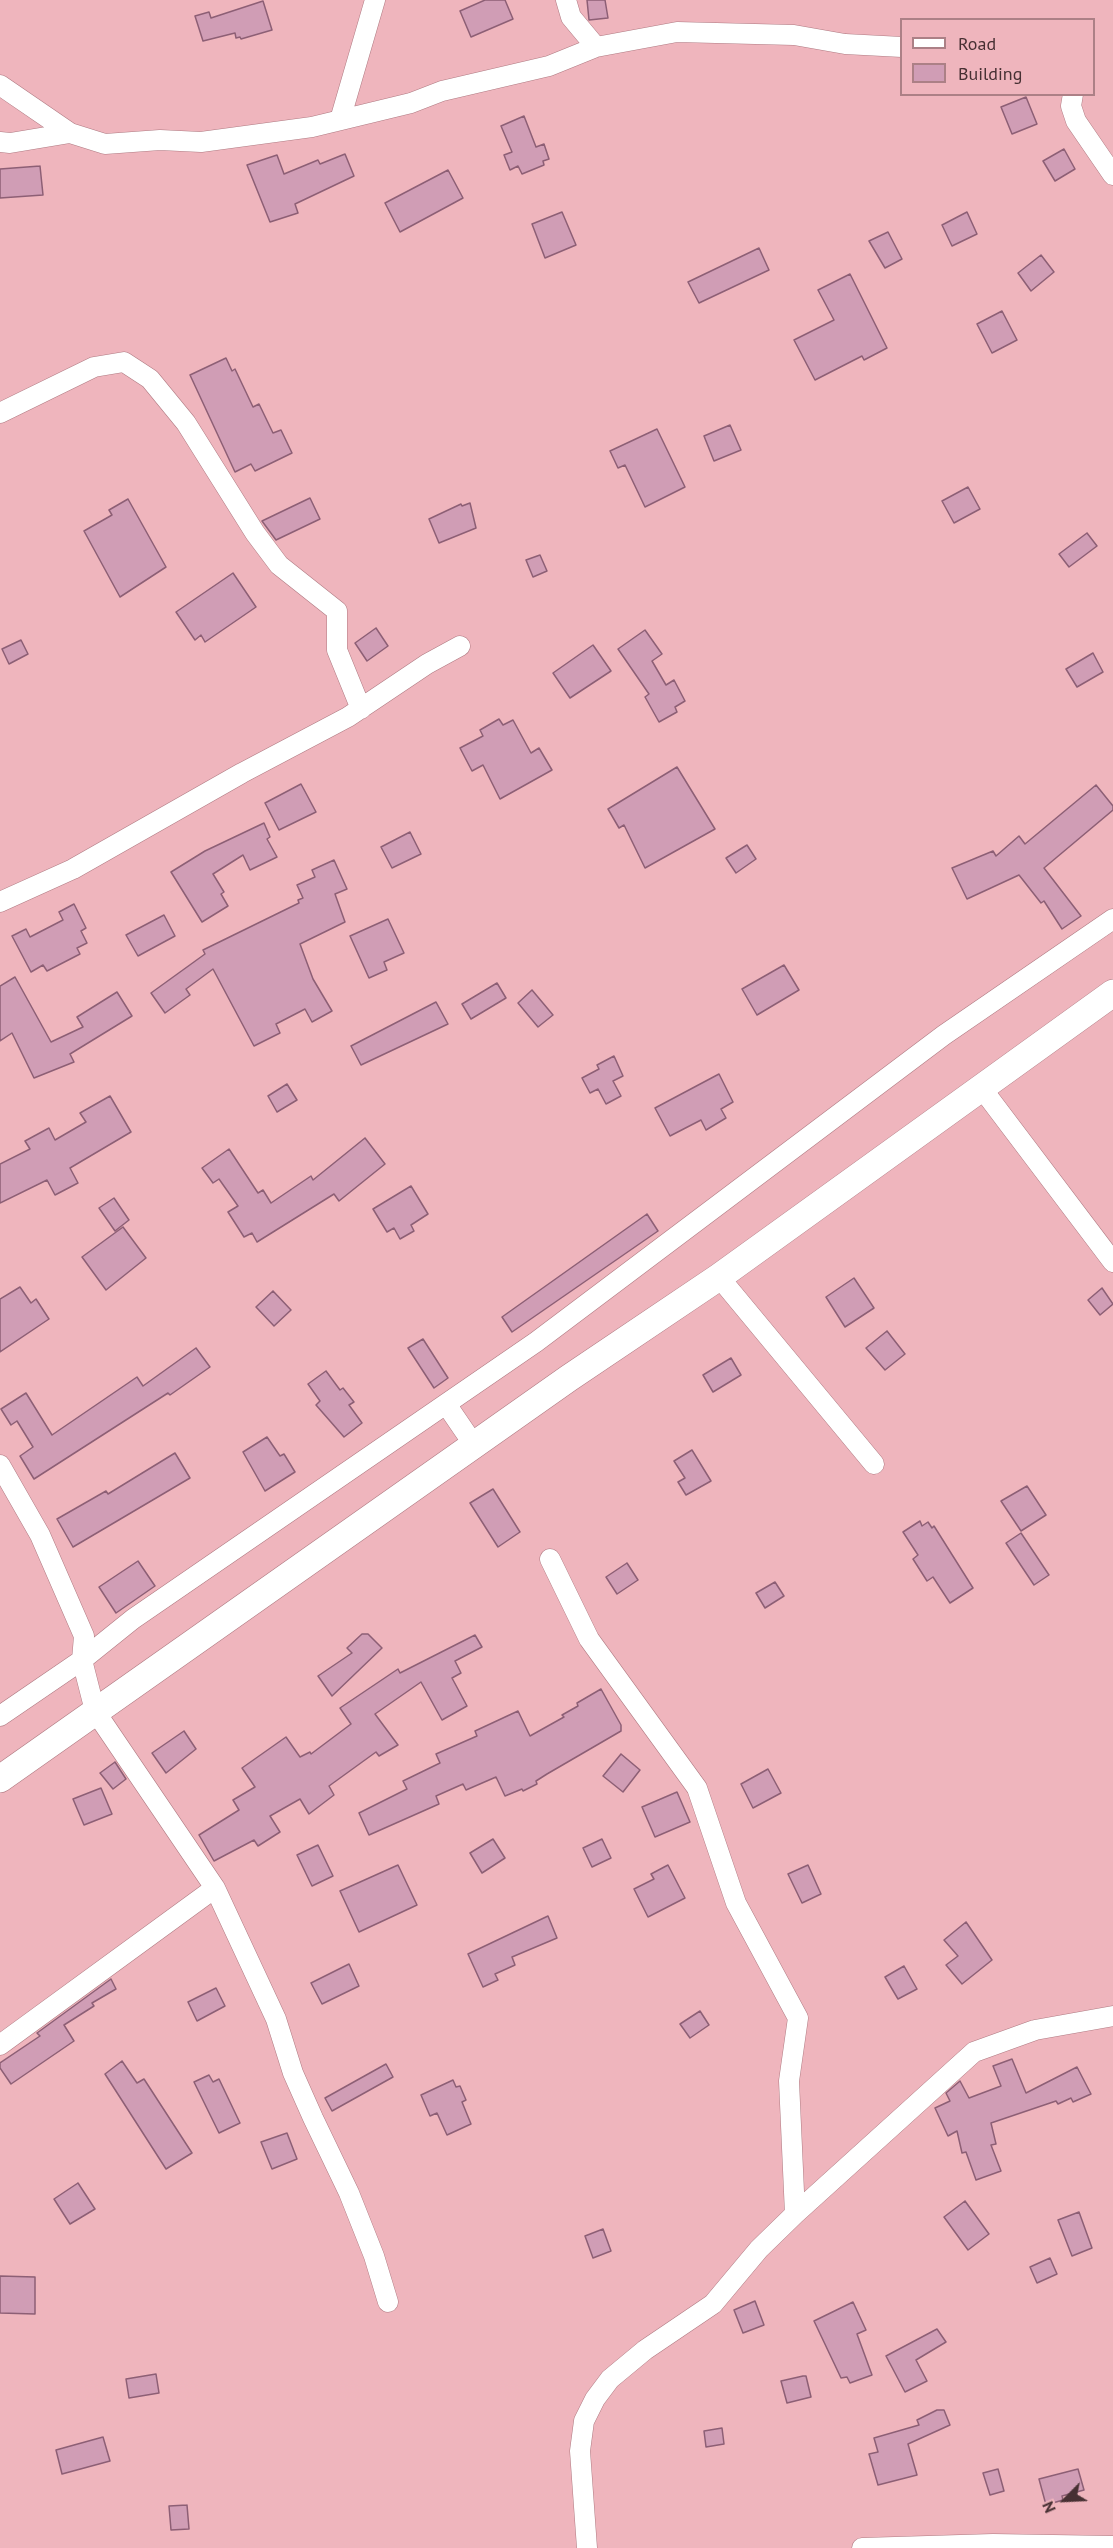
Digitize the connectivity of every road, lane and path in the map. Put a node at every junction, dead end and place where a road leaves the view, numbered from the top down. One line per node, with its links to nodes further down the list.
1 (375, 0): 7 (street)
2 (566, 0): 3 (street)
3 (596, 47): 4 (street); 7 (street)
4 (900, 47)
5 (0, 85): 8 (street)
6 (1073, 96): 10 (street)
7 (340, 120): 8 (street)
8 (70, 133): 9 (street)
9 (0, 142)
10 (1113, 175)
11 (0, 413): 13 (street)
12 (460, 646): 13 (street)
13 (361, 709): 14 (street)
14 (0, 902)
15 (1113, 919): 20 (street)
16 (1113, 993): 17 (main road)
17 (980, 1086): 18 (street); 19 (main road)
18 (1113, 1262)
19 (719, 1277): 21 (main road); 22 (street)
20 (446, 1404): 21 (street); 25 (street)
21 (474, 1445): 26 (main road)
22 (874, 1464)
23 (0, 1465): 25 (street)
24 (550, 1558): 32 (street)
25 (82, 1660): 26 (street); 27 (street)
26 (95, 1711): 28 (main road); 29 (street)
27 (0, 1716)
28 (0, 1779)
29 (214, 1888): 31 (street); 33 (street)
30 (1113, 2016): 32 (street)
31 (0, 2045)
32 (795, 2214): 35 (street)
33 (388, 2302)
34 (1113, 2546): 36 (street)
35 (587, 2548)
36 (862, 2548)

